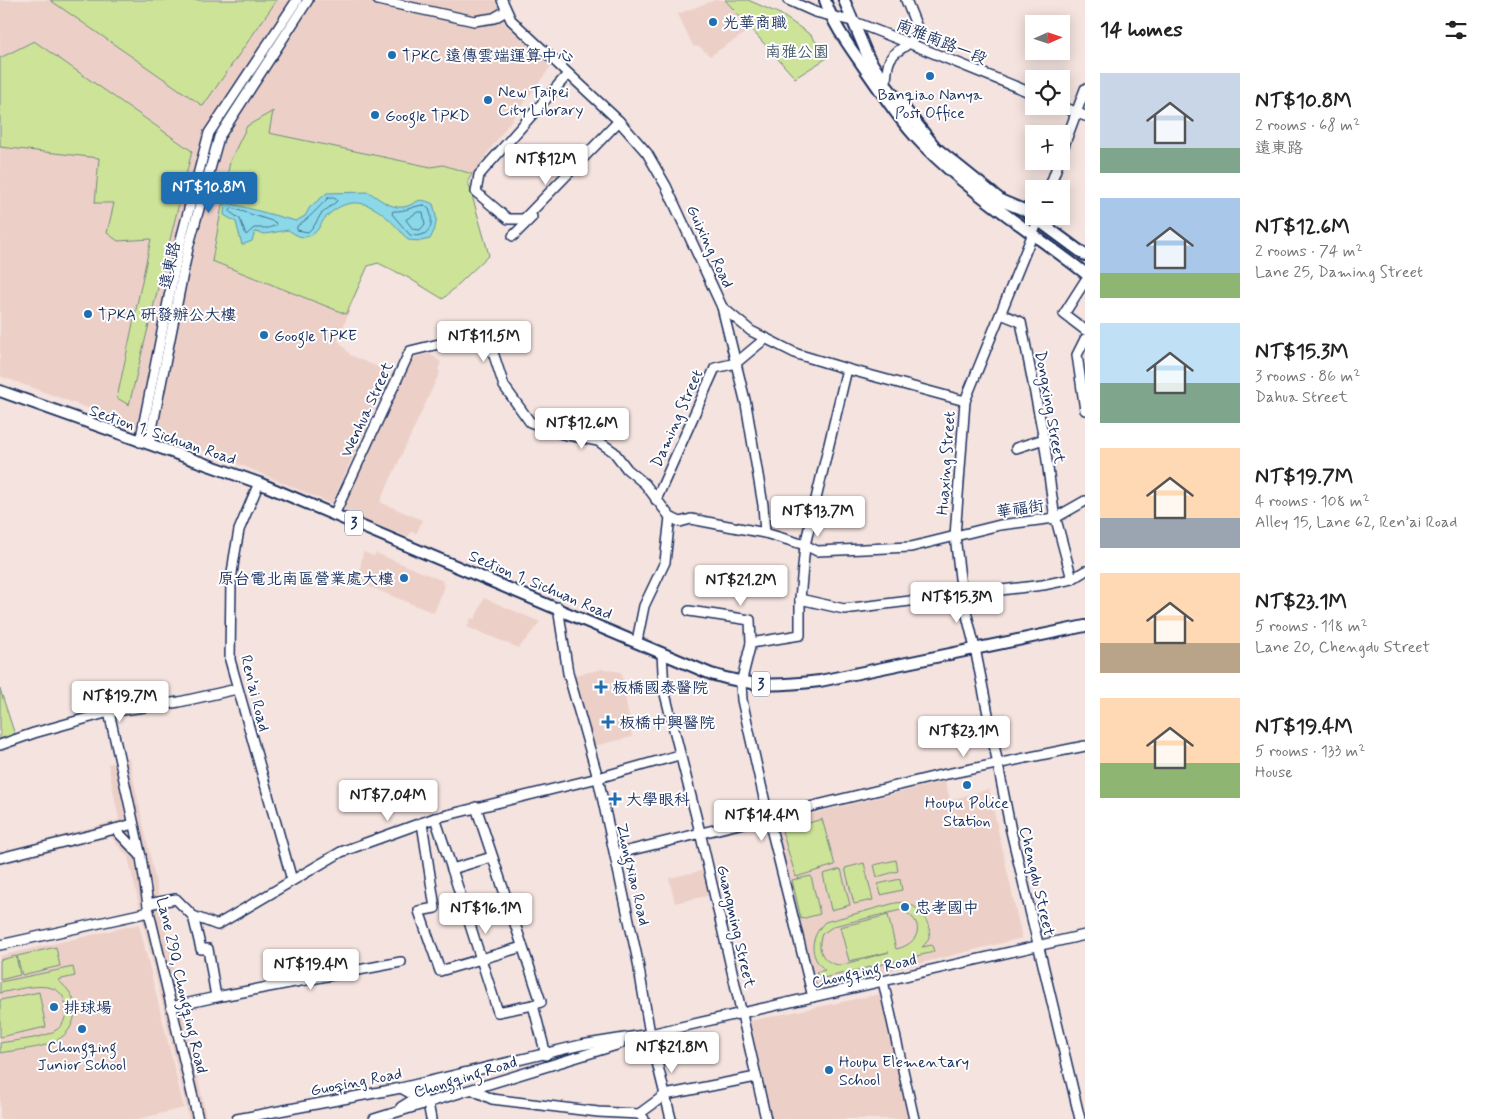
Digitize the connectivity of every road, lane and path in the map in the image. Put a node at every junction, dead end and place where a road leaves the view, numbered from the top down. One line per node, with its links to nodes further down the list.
1 (297, 0): 45 (street, 遠東路)
2 (308, 0): 45 (street, 遠東路)
3 (378, 0): 9 (street)
4 (502, 0): 9 (street, Guixing Road)
5 (788, 0): 10 (street, 南雅南路一段)
6 (825, 0): 10 (main road)
7 (844, 0): 11 (main road)
8 (906, 0): 12 (street)
9 (506, 11): 13 (street, Guixing Road)
10 (834, 16): 11 (street, 南雅南路一段); 24 (main road)
11 (852, 21): 12 (street, 南雅南路一段); 14 (main road)
12 (911, 44): 14 (street); 16 (street, 南雅南路一段)
13 (568, 74): 20 (street, Guixing Road); 20 (street)
14 (886, 86): 23 (main road)
15 (1085, 89): 18 (street)
16 (1025, 90)
17 (1070, 110): 18 (street)
18 (1076, 112): 19 (street); 21 (street)
19 (1085, 116)
20 (619, 121): 32 (street, Guixing Road)
21 (1070, 129)
22 (595, 152): 28 (street)
23 (1025, 211)
24 (1025, 217)
25 (1037, 225): 33 (street, Huaxing Street)
26 (1038, 225): 30 (main road)
27 (1039, 225): 29 (main road)
28 (513, 236)
29 (1085, 255)
30 (1085, 273)
31 (1085, 280): 34 (street)
32 (722, 307): 36 (street, Guixing Road); 39 (street)
33 (1001, 314): 42 (street, Huaxing Street); 44 (street, Dongxing Street)
34 (1085, 330)
35 (486, 334): 48 (street)
36 (766, 338): 39 (street); 40 (street, Guixing Road)
37 (1085, 339): 43 (street)
38 (448, 342): 50 (street, Wenhua Street)
39 (736, 363): 48 (street, Daming Street); 53 (street)
40 (847, 370): 42 (street, Guixing Road); 55 (street)
41 (0, 391): 45 (main road, Section 1, Sichuan Road / 3)
42 (965, 401): 54 (street, Huaxing Street)
43 (1085, 410)
44 (1044, 439): 46 (street); 52 (street, Dongxing Street)
45 (144, 443): 47 (main road, Section 1, Sichuan Road / 3)
46 (1016, 448)
47 (259, 483): 50 (main road, Section 1, Sichuan Road / 3); 68 (street, Ren’ai Road)
48 (656, 500): 51 (street)
49 (1085, 501): 52 (street, 華福街)
50 (334, 515): 60 (main road, Section 1, Sichuan Road / 3)
51 (670, 517): 53 (street, 華福街); 63 (street)
52 (1055, 518): 54 (street, 華福街); 57 (street, Dongxing Street)
53 (765, 532): 55 (street, 華福街)
54 (955, 536): 55 (street, 華福街); 58 (street, Huaxing Street)
55 (804, 545): 59 (street)
56 (1085, 572): 57 (street)
57 (1072, 579): 58 (street)
58 (962, 596): 59 (street); 65 (street, Huaxing Street)
59 (800, 599): 64 (street)
60 (558, 608): 63 (main road, Section 1, Sichuan Road / 3); 74 (street, Zhongxiao Road)
61 (689, 611): 64 (street)
62 (1085, 626): 65 (main road, Section 1, Sichuan Road / 3)
63 (637, 641): 66 (main road, Section 1, Sichuan Road / 3)
64 (751, 643): 67 (street)
65 (975, 648): 67 (main road, Section 1, Sichuan Road / 3); 73 (street, Chengdu Street)
66 (662, 653): 67 (main road, Section 1, Sichuan Road / 3); 72 (street, Guangming Street)
67 (741, 683): 76 (street)
68 (237, 689): 69 (street); 87 (street, Ren’ai Road)
69 (109, 712): 70 (street); 79 (street, Lane 290, Chongqing Road)
70 (0, 745)
71 (1085, 748): 73 (street)
72 (679, 755): 74 (street); 81 (street, Guangming Street)
73 (996, 764): 76 (street); 92 (street, Chengdu Street)
74 (598, 778): 75 (street); 82 (street, Zhongxiao Road)
75 (476, 808): 77 (street); 84 (street)
76 (768, 816): 81 (street); 98 (street)
77 (435, 818): 78 (street); 86 (street)
78 (422, 823): 87 (street); 94 (street)
79 (133, 824): 80 (street); 83 (street, Lane 290, Chongqing Road)
80 (115, 829): 83 (street); 85 (street)
81 (700, 832): 82 (street); 101 (street, Guangming Street)
82 (615, 854): 102 (street, Zhongxiao Road)
83 (141, 857): 88 (street, Lane 290, Chongqing Road)
84 (492, 857): 86 (street); 93 (street)
85 (0, 858)
86 (452, 869): 94 (street)
87 (292, 880): 89 (street)
88 (149, 908): 89 (street); 91 (street); 100 (street, Lane 290, Chongqing Road)
89 (193, 916): 97 (street)
90 (1085, 935): 92 (street, Chongqing Road)
91 (0, 945)
92 (1038, 946): 96 (street, Chongqing Road); 120 (street, Chengdu Street)
93 (522, 947): 94 (street); 99 (street)
94 (481, 960): 99 (street)
95 (401, 962): 97 (street)
96 (883, 981): 98 (street, Chongqing Road); 119 (street)
97 (216, 997): 100 (street)
98 (813, 997): 101 (street, Chongqing Road)
99 (533, 1005): 103 (street)
100 (171, 1008): 113 (street, Lane 290, Chongqing Road)
101 (742, 1014): 102 (street, Chongqing Road); 105 (street, Guangming Street)
102 (650, 1034): 103 (street, Chongqing Road); 107 (street, Chongqing Road); 108 (street, Zhongxiao Road)
103 (546, 1055): 104 (street, Chongqing Road)
104 (481, 1069): 106 (street, Guoqing Road); 109 (street)
105 (756, 1077): 108 (street); 118 (street, Guangming Street)
106 (401, 1088): 109 (street); 114 (street, Guoqing Road)
107 (473, 1090): 110 (street, Chongqing Road); 112 (street)
108 (665, 1095): 112 (street); 117 (street, Zhongxiao Road)
109 (417, 1097): 110 (street); 111 (street)
110 (428, 1103): 111 (street, Chongqing Road); 116 (street)
111 (392, 1112): 115 (street, Chongqing Road)
112 (642, 1116)
113 (198, 1119)
114 (237, 1119)
115 (374, 1119)
116 (431, 1119)
117 (671, 1119)
118 (766, 1119)
119 (914, 1119)
120 (1080, 1119)

